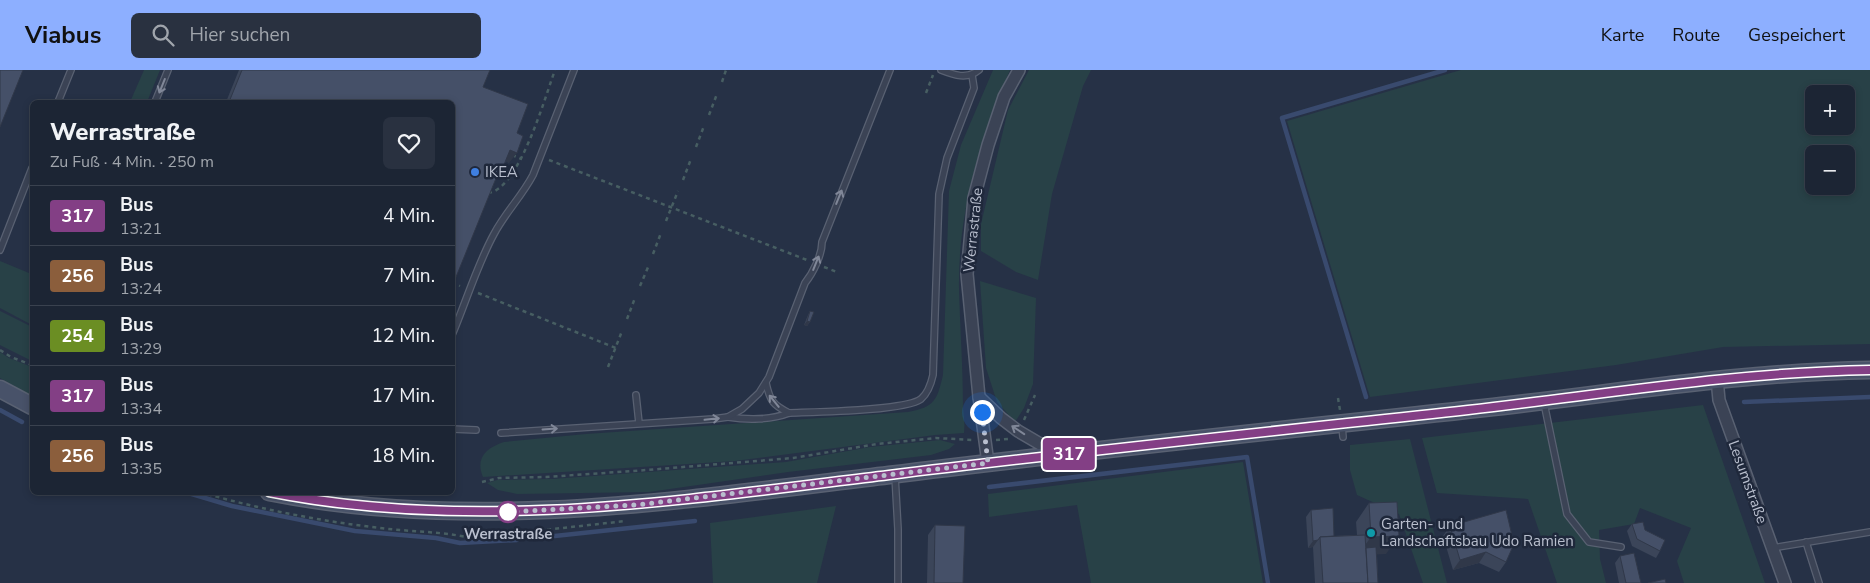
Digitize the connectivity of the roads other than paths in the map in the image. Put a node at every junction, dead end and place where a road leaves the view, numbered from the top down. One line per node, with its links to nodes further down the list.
1 (71, 70): 9 (lane)
2 (168, 70): 10 (lane, one-way to 10)
3 (574, 70): 13 (lane)
4 (890, 70): 16 (lane, one-way to 4)
5 (941, 70): 8 (lane)
6 (979, 70): 8 (lane)
7 (1019, 70): 19 (street, Werrastraße)
8 (972, 75): 22 (lane)
9 (59, 100)
10 (156, 100)
11 (30, 173): 12 (lane)
12 (0, 250)
13 (455, 328)
14 (1870, 370): 15 (main road)
15 (1716, 379): 20 (main road); 35 (street, Lesumstraße)
16 (766, 383): 22 (lane, one-way to 16); 23 (lane)
17 (0, 389): 21 (main road)
18 (636, 395): 24 (lane)
19 (979, 397): 28 (street, one-way to 19); 29 (street, Werrastraße)
20 (1543, 401): 28 (main road); 34 (lane)
21 (30, 405)
22 (789, 413): 23 (lane)
23 (728, 416): 24 (lane, one-way to 23)
24 (638, 423): 27 (lane, one-way to 24)
25 (455, 429): 26 (lane)
26 (476, 430)
27 (501, 433)
28 (1059, 455): 29 (main road)
29 (988, 463): 30 (main road)
30 (894, 474): 31 (main road); 36 (lane)
31 (285, 495)
32 (1870, 532): 33 (lane)
33 (1806, 542): 35 (lane); 38 (lane)
34 (1621, 547)
35 (1772, 548): 37 (street, Lesumstraße)
36 (898, 583)
37 (1785, 583)
38 (1819, 583)

